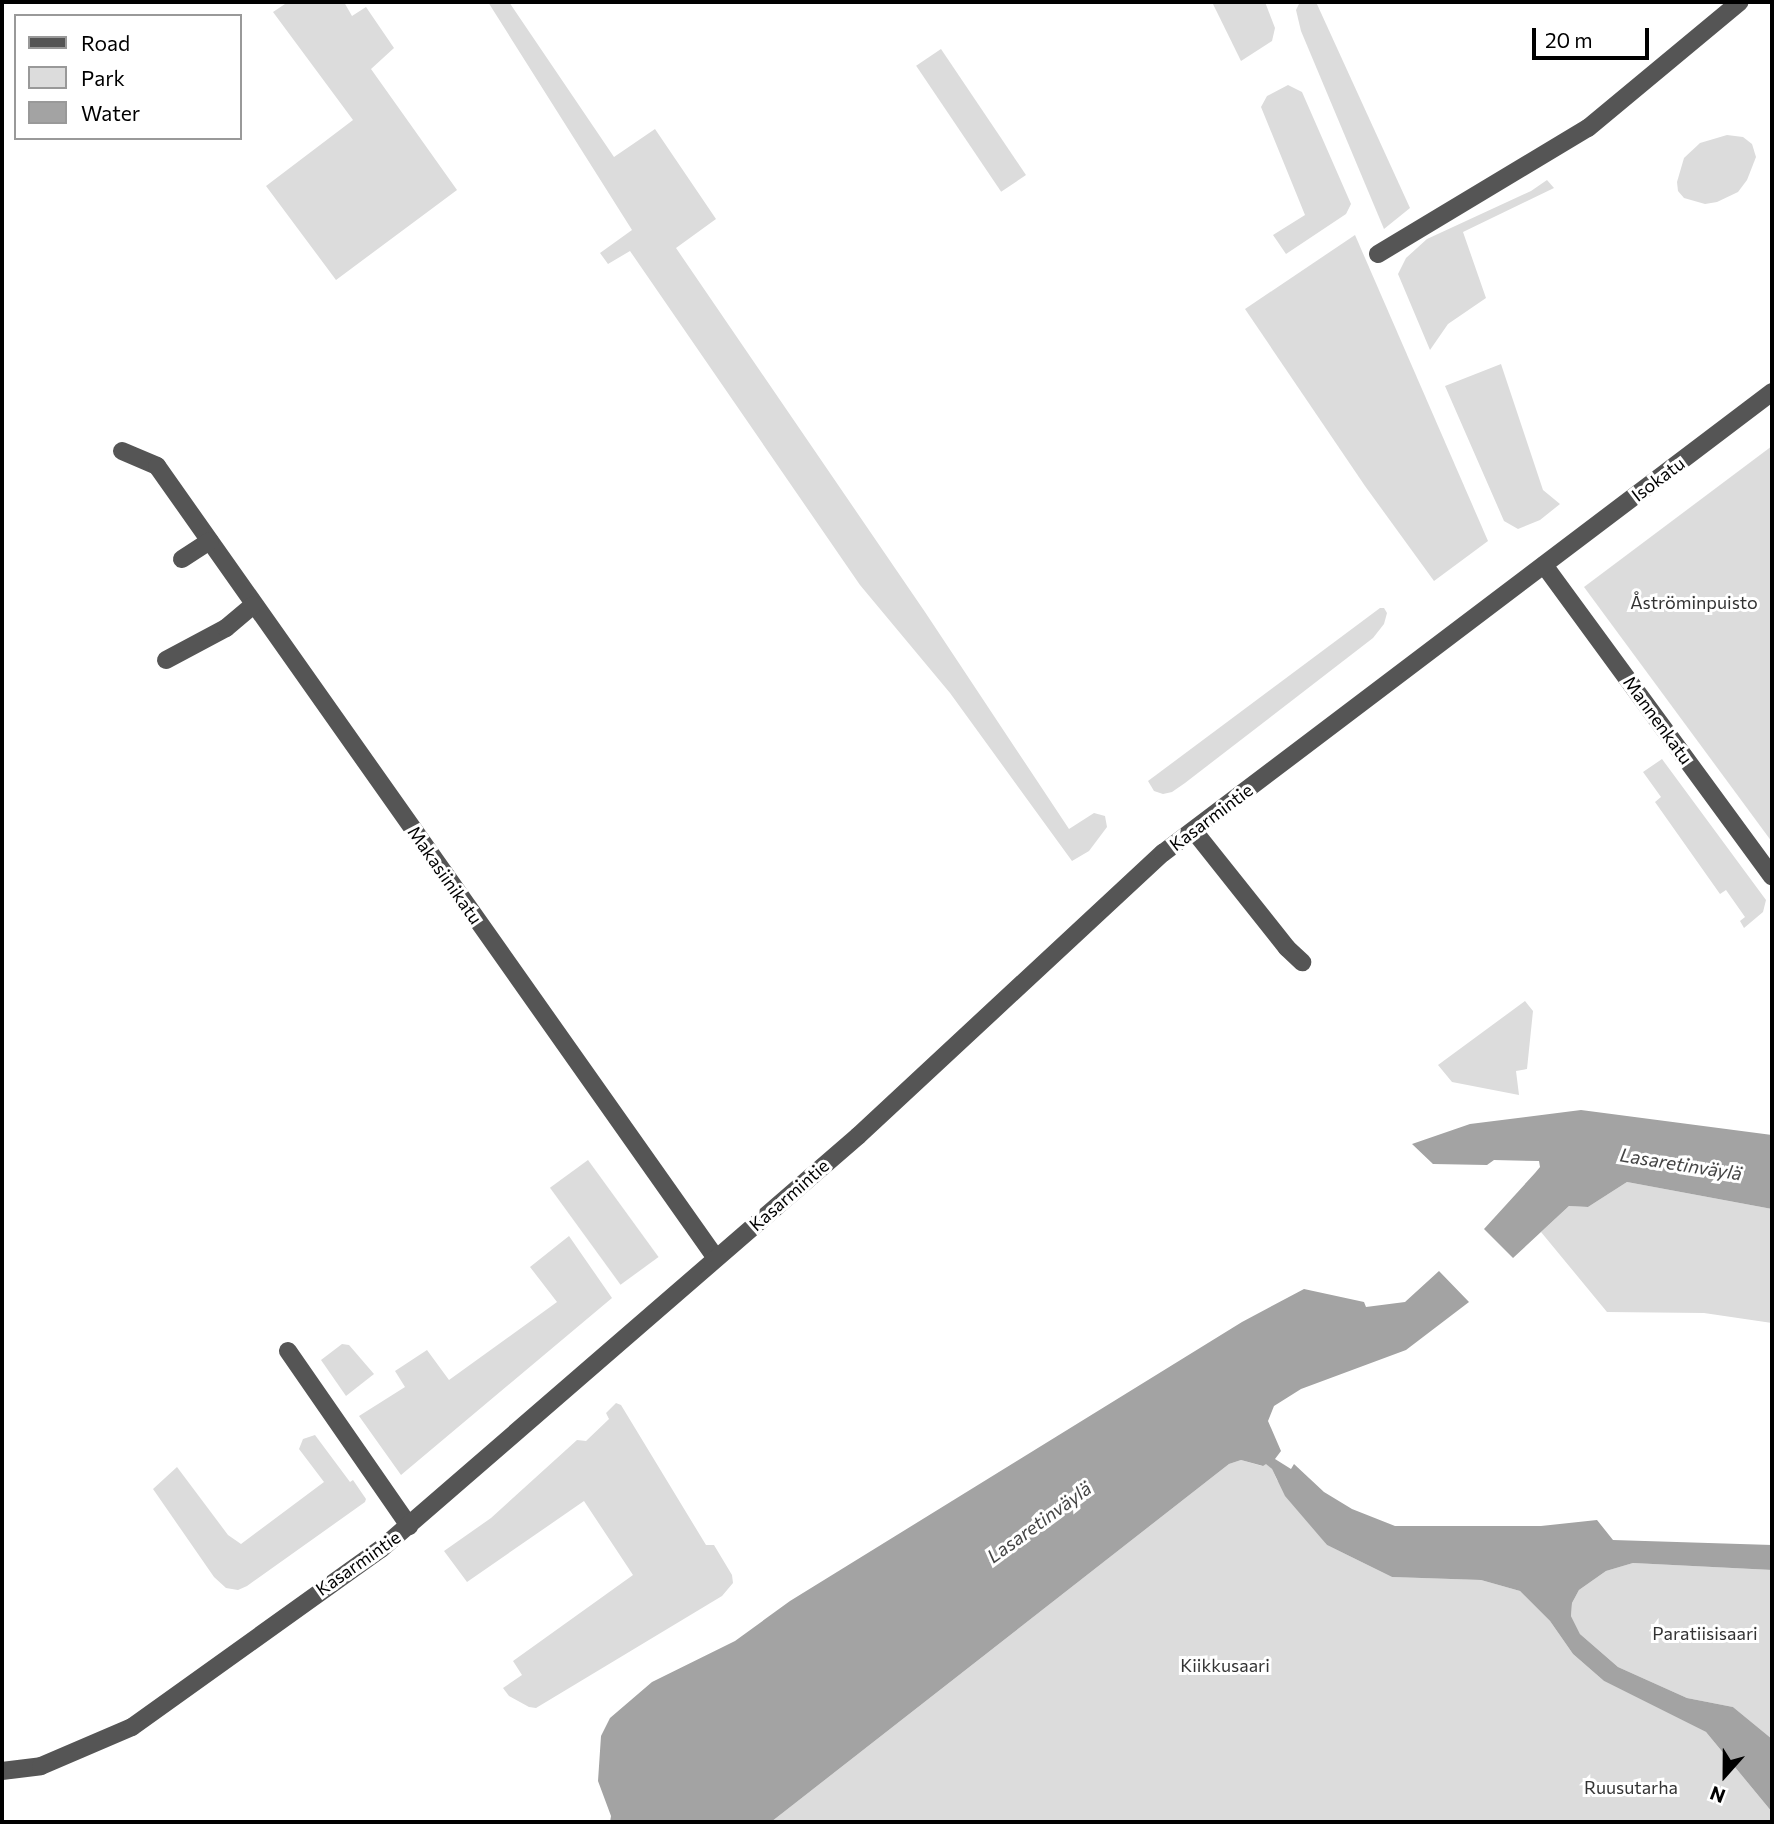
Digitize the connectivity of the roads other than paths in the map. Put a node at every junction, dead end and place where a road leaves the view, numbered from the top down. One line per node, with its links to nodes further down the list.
1 (1740, 2): 2 (street)
2 (1378, 254)
3 (1772, 392): 7 (street, Isokatu)
4 (121, 451): 5 (street, Makasiinikatu)
5 (210, 541): 6 (street); 8 (street, Makasiinikatu)
6 (182, 559)
7 (1544, 565): 10 (street, Kasarmintie); 11 (street, Mannenkatu)
8 (253, 605): 9 (street); 13 (street, Makasiinikatu)
9 (166, 660)
10 (1194, 831): 12 (street); 13 (street, Kasarmintie)
11 (1772, 876)
12 (1302, 962)
13 (716, 1258): 15 (street, Kasarmintie)
14 (288, 1351): 15 (street)
15 (409, 1526): 16 (street, Kasarmintie)
16 (2, 1771)

